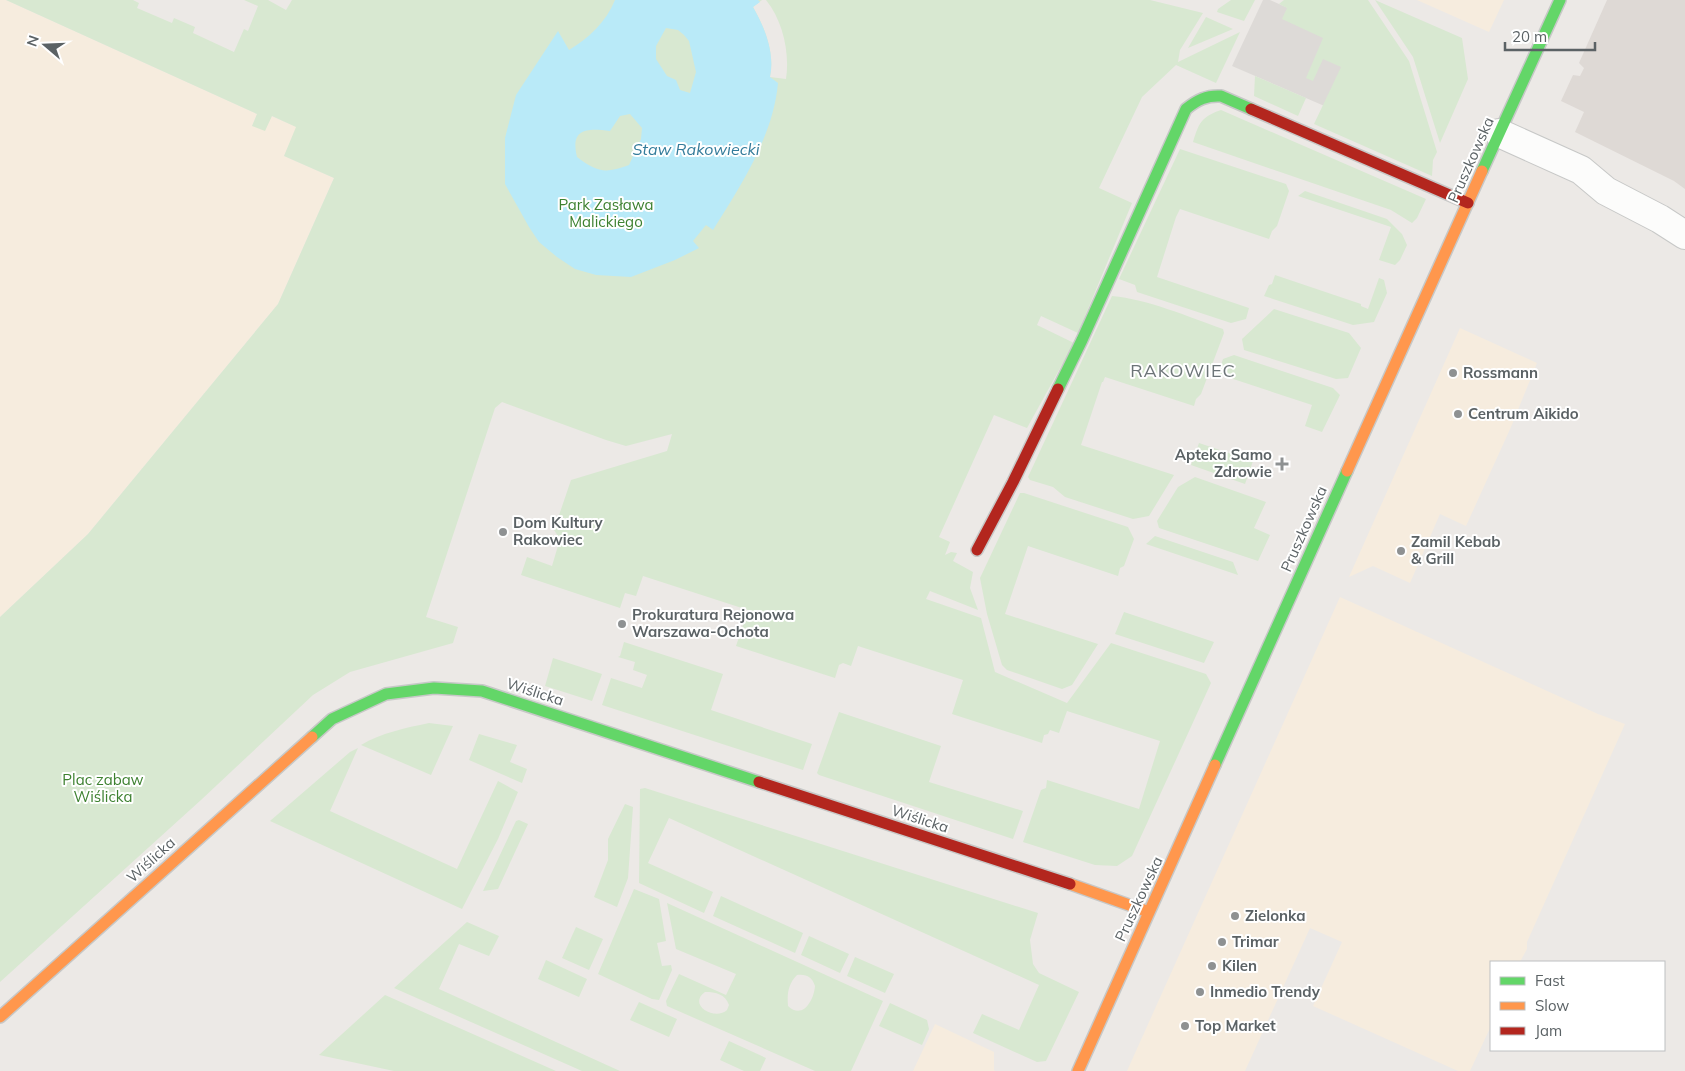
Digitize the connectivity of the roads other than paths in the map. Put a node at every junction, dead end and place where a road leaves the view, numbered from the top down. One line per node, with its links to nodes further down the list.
1 (1560, 0): 2 (street, Pruszkowska)
2 (1499, 133): 3 (street, Pruszkowska); 4 (street)
3 (1468, 203): 5 (street); 6 (street, Pruszkowska)
4 (1685, 235)
5 (977, 550)
6 (1149, 912): 7 (street, Wiślicka); 8 (street, Pruszkowska)
7 (0, 1017)
8 (1078, 1071)

